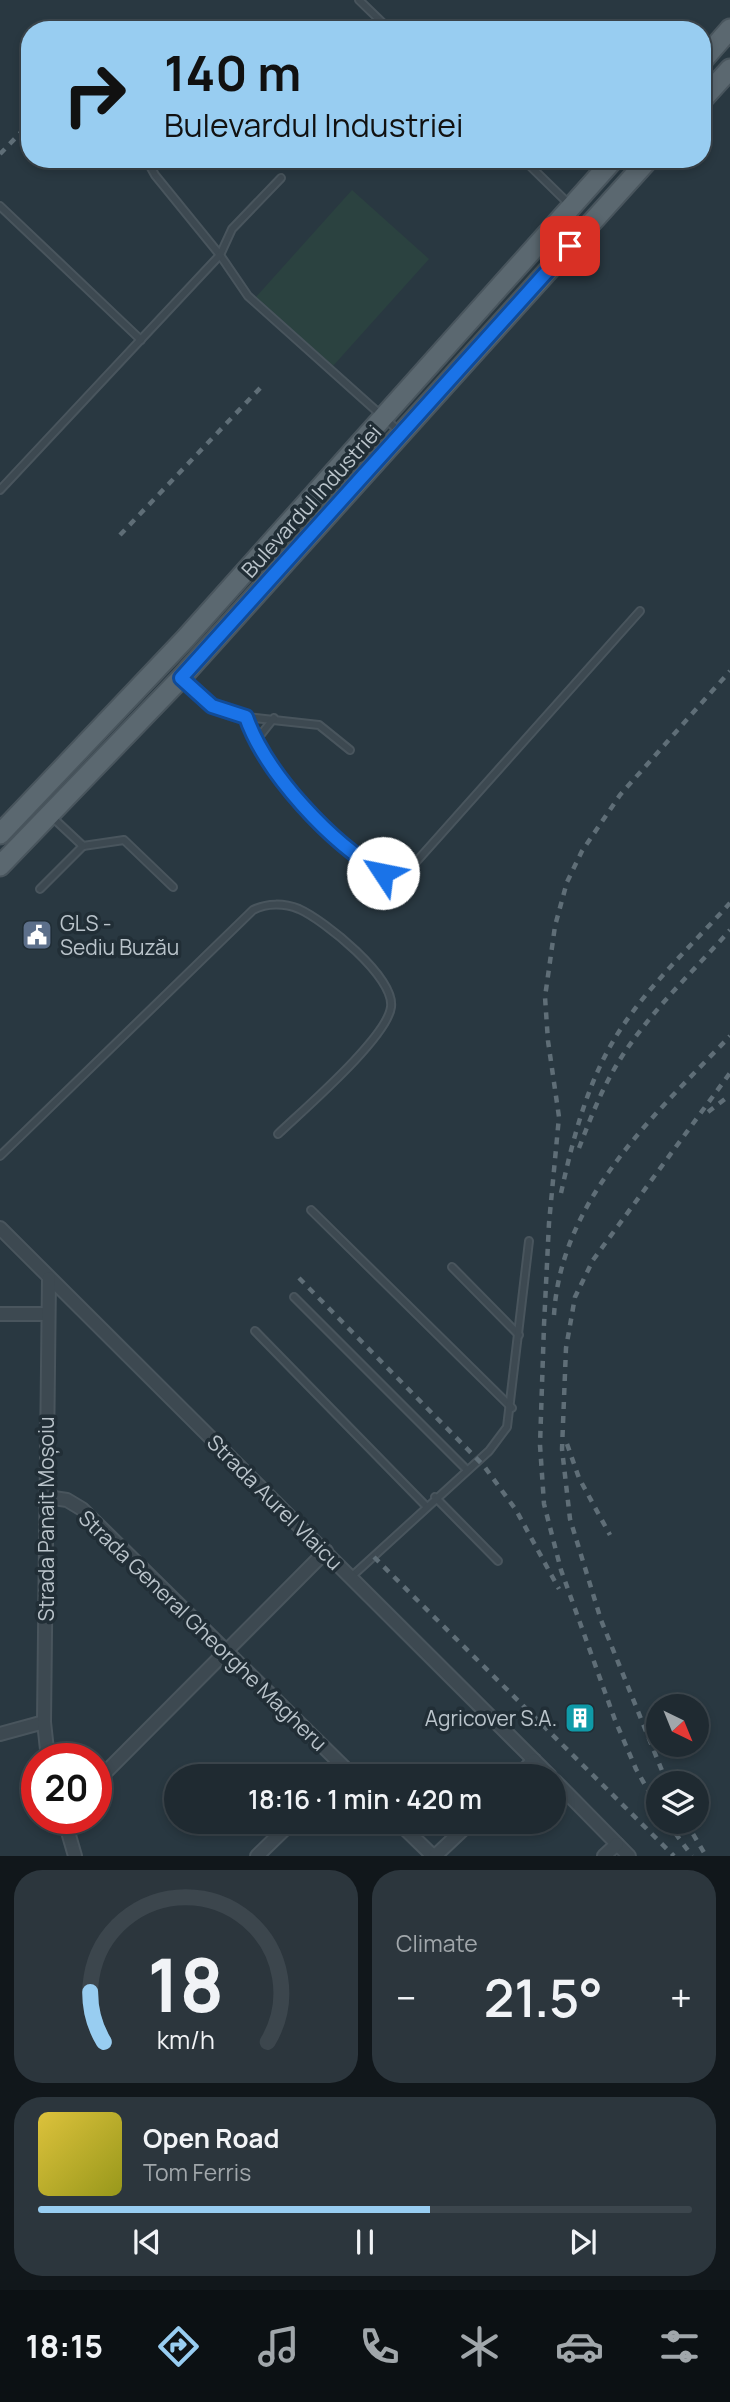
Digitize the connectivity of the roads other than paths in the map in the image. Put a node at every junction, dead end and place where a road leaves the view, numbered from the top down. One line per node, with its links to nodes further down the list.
1 (359, 0): 2 (lane)
2 (381, 21)
3 (730, 29): 4 (main road)
4 (711, 51)
5 (730, 69): 6 (main road)
6 (711, 90)
7 (151, 168): 15 (lane)
8 (532, 168): 13 (lane)
9 (606, 168): 13 (main road, Bulevardul Industriei)
10 (641, 168): 14 (main road, Bulevardul Industriei)
11 (281, 178): 15 (lane)
12 (0, 206): 16 (lane)
13 (572, 207): 14 (street); 17 (main road, Bulevardul Industriei)
14 (589, 226): 18 (main road, Bulevardul Industriei)
15 (220, 255): 16 (lane); 17 (lane)
16 (141, 340): 19 (lane)
17 (384, 419): 18 (lane); 27 (main road, Bulevardul Industriei)
18 (402, 434): 21 (main road, Bulevardul Industriei)
19 (0, 490)
20 (640, 611): 24 (lane)
21 (181, 678): 22 (lane); 26 (main road, Bulevardul Industriei)
22 (246, 717): 23 (lane); 24 (lane)
23 (274, 718): 24 (lane); 25 (lane)
24 (255, 742)
25 (350, 750)
26 (49, 815): 28 (lane); 29 (main road, Bulevardul Industriei)
27 (0, 834)
28 (83, 846): 30 (lane); 31 (lane)
29 (0, 866)
30 (173, 887)
31 (40, 889)
32 (278, 1134): 33 (lane)
33 (0, 1156)
34 (311, 1210): 44 (lane)
35 (0, 1228): 38 (street, Strada Aurel Vlaicu)
36 (529, 1241): 43 (lane)
37 (452, 1266): 43 (lane)
38 (49, 1278): 41 (street, Strada Panait Moșoiu); 49 (street, Strada Aurel Vlaicu)
39 (294, 1297): 45 (lane)
40 (0, 1314): 41 (street)
41 (46, 1314): 46 (street, Strada Panait Moșoiu)
42 (255, 1331): 48 (lane)
43 (519, 1335): 44 (lane)
44 (512, 1408): 45 (lane)
45 (466, 1469): 47 (lane)
46 (47, 1497): 52 (street, Strada General Gheorghe Magheru); 53 (street, Strada Panait Moșoiu)
47 (435, 1497): 48 (lane); 50 (lane)
48 (426, 1506): 51 (lane)
49 (326, 1551): 51 (street, Strada Aurel Vlaicu); 52 (street)
50 (498, 1561)
51 (351, 1577): 56 (street, Strada Aurel Vlaicu)
52 (227, 1651): 57 (street, Strada General Gheorghe Magheru); 60 (street)
53 (44, 1722): 54 (street); 55 (street, Strada Panait Moșoiu)
54 (0, 1734)
55 (46, 1743)
56 (534, 1760): 58 (street); 59 (street, Strada Aurel Vlaicu)
57 (335, 1764)
58 (530, 1764)
59 (538, 1764)
60 (112, 1766)
61 (566, 1792): 66 (street)
62 (69, 1834): 67 (street)
63 (280, 1834): 68 (street)
64 (411, 1834): 69 (street)
65 (458, 1834): 69 (street)
66 (617, 1844): 70 (street); 71 (street)
67 (75, 1856)
68 (257, 1856)
69 (434, 1856)
70 (604, 1856)
71 (629, 1856)

